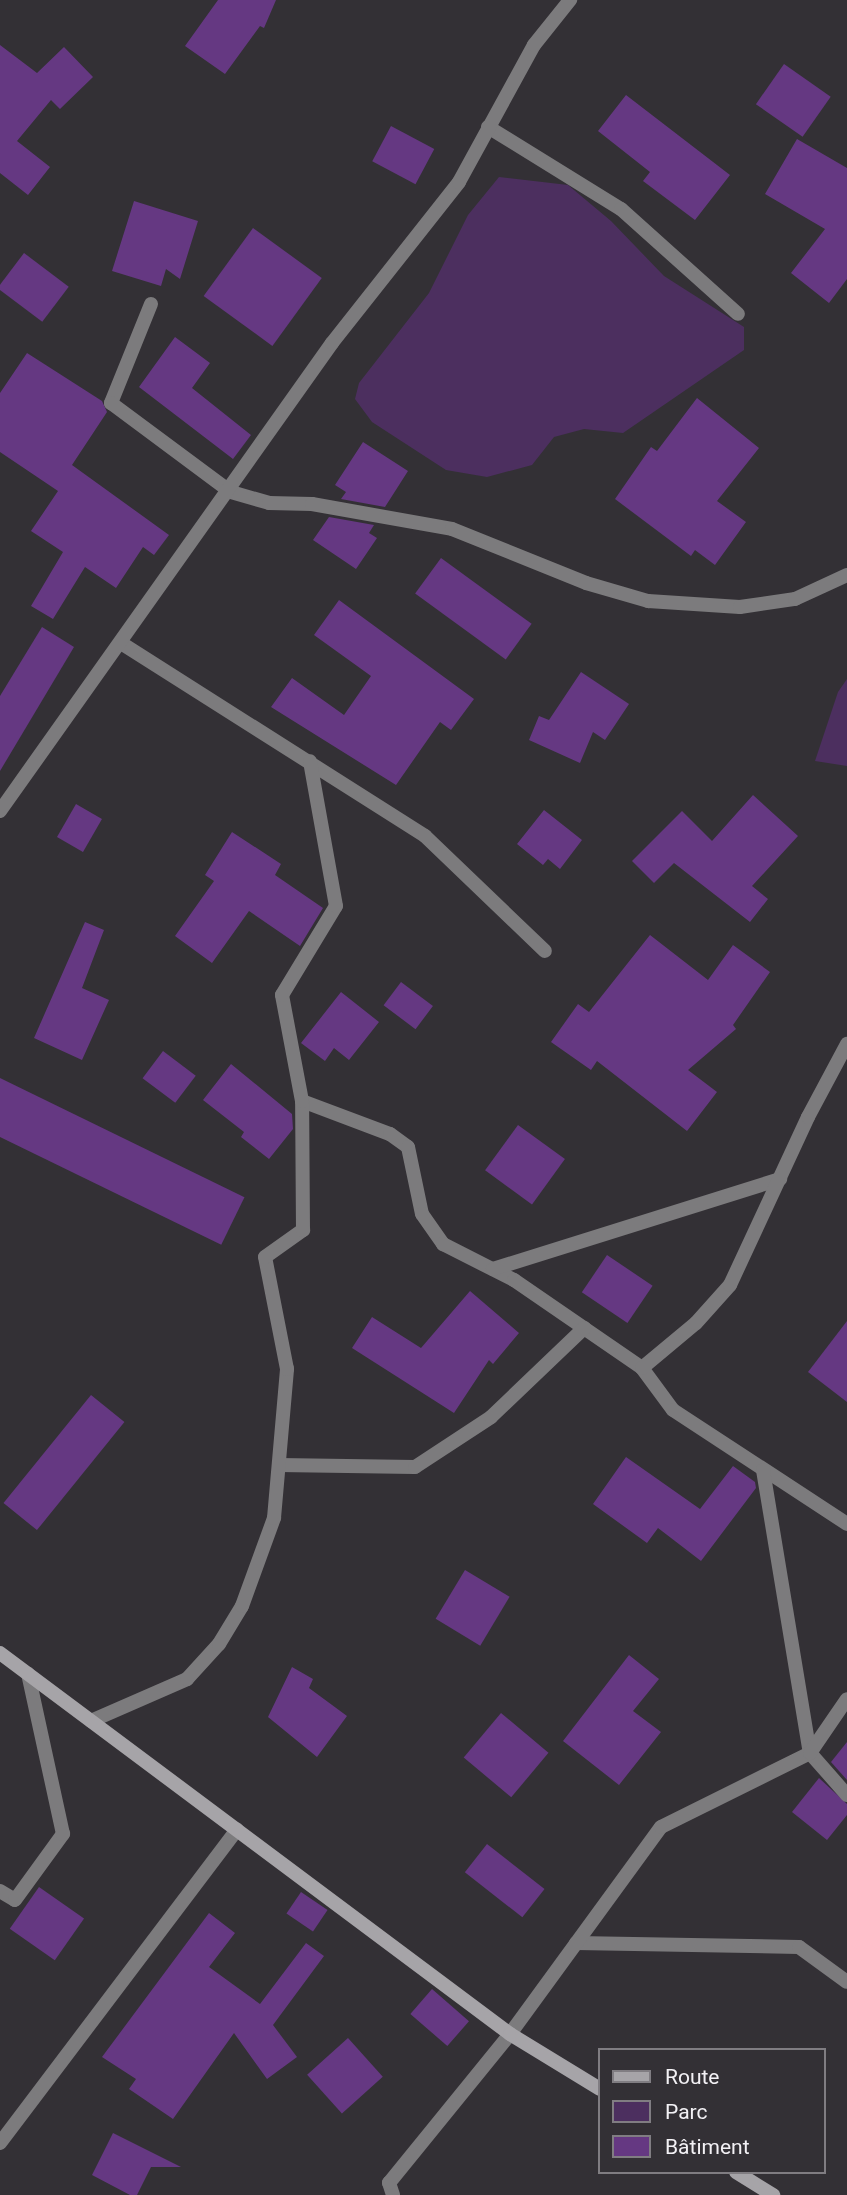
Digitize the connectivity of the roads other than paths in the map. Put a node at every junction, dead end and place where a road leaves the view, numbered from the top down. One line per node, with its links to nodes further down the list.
1 (570, 0): 2 (street)
2 (488, 127): 4 (street); 5 (street)
3 (151, 304): 5 (street)
4 (738, 314)
5 (231, 492): 6 (street); 7 (street)
6 (847, 575)
7 (121, 643): 8 (street); 9 (street)
8 (310, 761): 10 (street); 12 (street)
9 (0, 811)
10 (545, 951)
11 (847, 1044): 13 (street)
12 (302, 1101): 14 (street); 17 (street)
13 (780, 1179): 14 (street); 16 (street)
14 (493, 1269): 15 (street)
15 (584, 1328): 16 (street); 17 (street)
16 (642, 1368): 18 (street)
17 (279, 1465): 23 (street)
18 (763, 1470): 19 (street); 24 (street)
19 (847, 1524)
20 (0, 1653): 21 (street)
21 (28, 1674): 23 (street); 27 (street)
22 (847, 1699): 24 (street)
23 (91, 1721): 26 (street)
24 (810, 1753): 25 (street); 28 (street)
25 (847, 1795)
26 (237, 1830): 30 (street); 32 (street)
27 (0, 1891)
28 (576, 1944): 29 (street); 30 (street)
29 (847, 1982)
30 (510, 2034): 31 (street); 34 (street)
31 (598, 2089)
32 (0, 2143)
33 (739, 2174): 36 (street)
34 (391, 2189): 35 (street)
35 (378, 2195)
36 (773, 2195)

